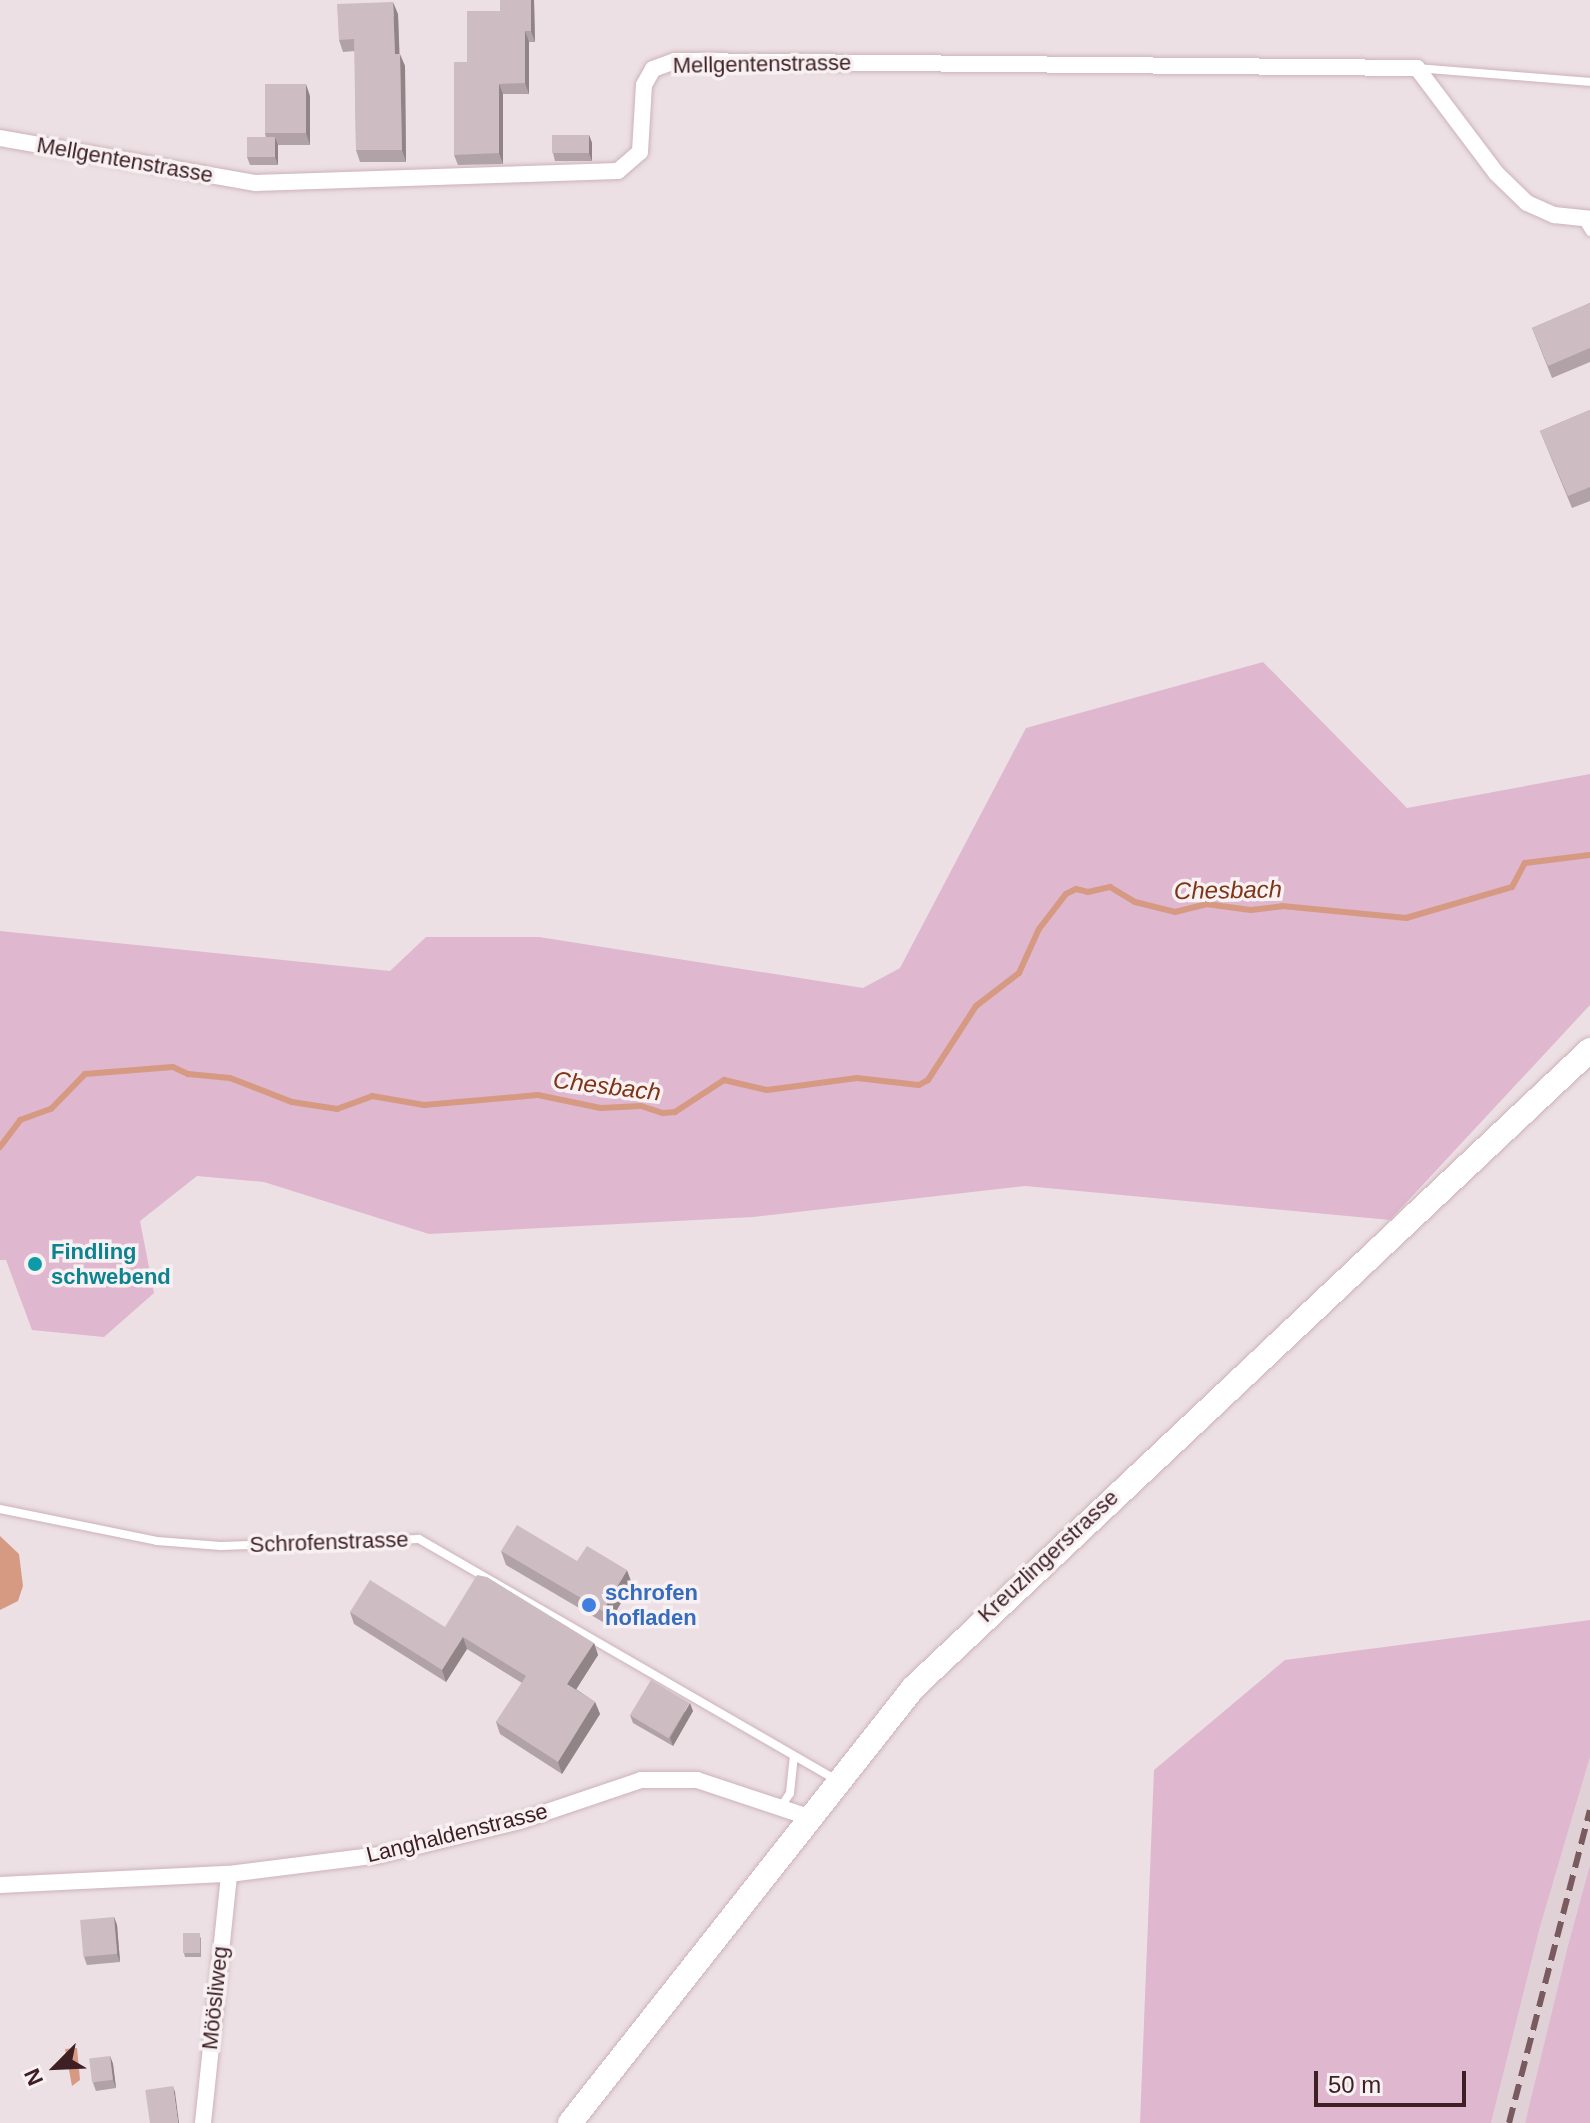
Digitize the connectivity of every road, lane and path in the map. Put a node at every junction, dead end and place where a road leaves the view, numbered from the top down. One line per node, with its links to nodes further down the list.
1 (1417, 68): 2 (lane); 3 (street, Mellgentenstrasse); 4 (street)
2 (1590, 82)
3 (0, 138)
4 (1587, 223)
5 (1590, 1050): 8 (street, Kreuzlingerstrasse)
6 (0, 1509): 7 (lane, Schrofenstrasse)
7 (794, 1756): 8 (lane, Schrofenstrasse); 9 (lane)
8 (836, 1780): 10 (street, Kreuzlingerstrasse)
9 (782, 1805): 10 (street, Langhaldenstrasse); 11 (street, Langhaldenstrasse)
10 (808, 1817): 14 (street, Kreuzlingerstrasse)
11 (229, 1874): 12 (street, Langhaldenstrasse); 13 (street, Möösliweg)
12 (0, 1885)
13 (203, 2123)
14 (570, 2123)

